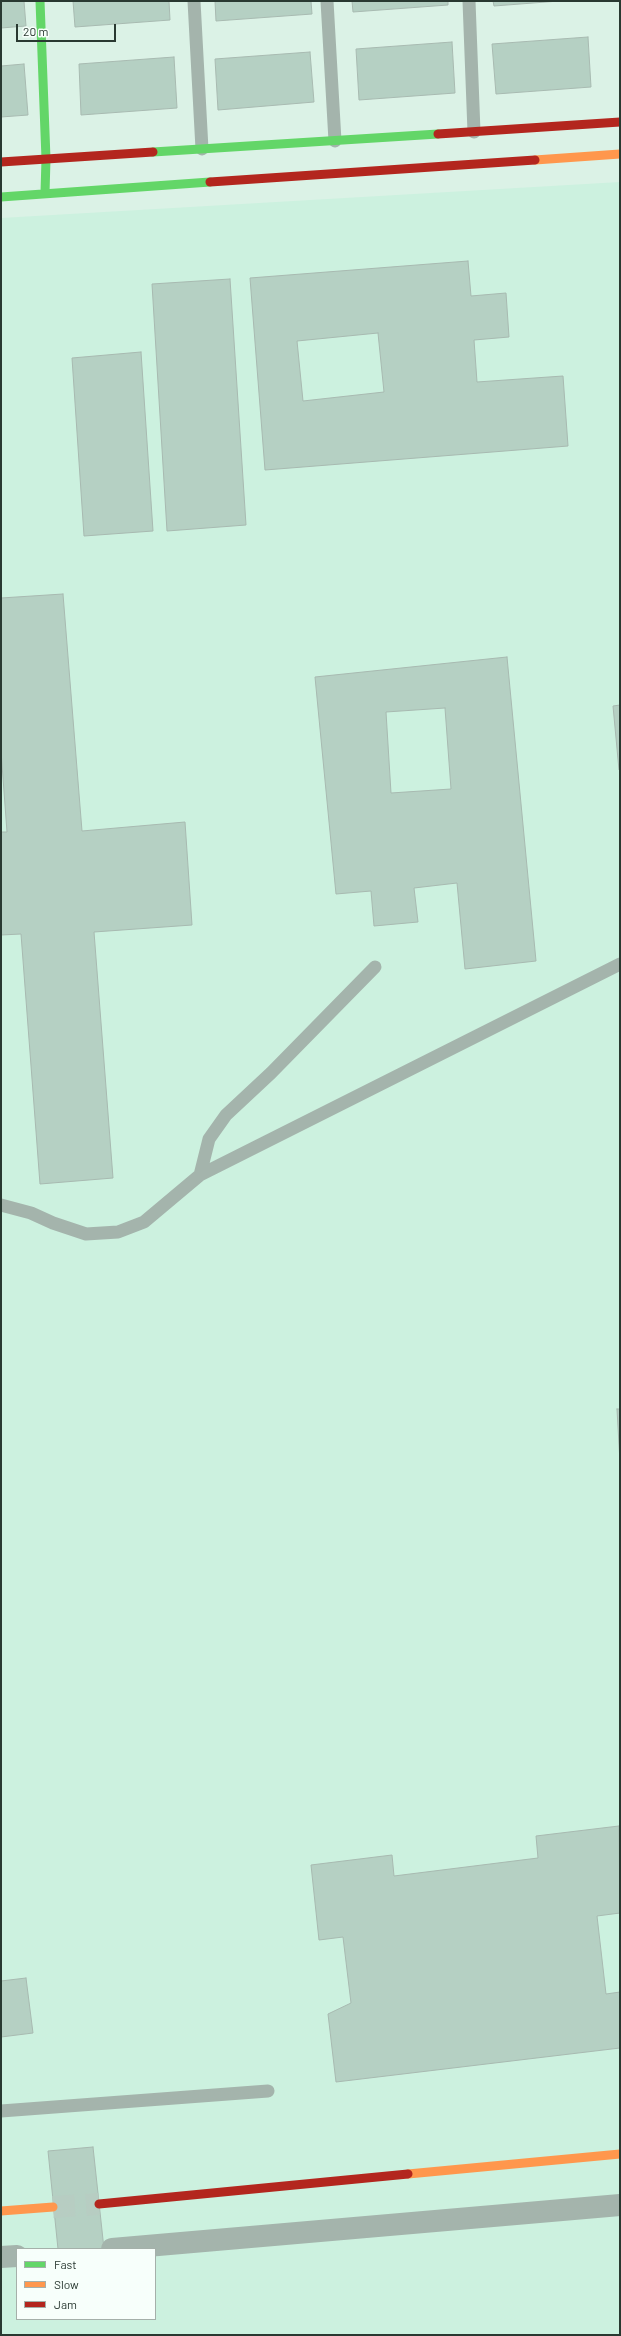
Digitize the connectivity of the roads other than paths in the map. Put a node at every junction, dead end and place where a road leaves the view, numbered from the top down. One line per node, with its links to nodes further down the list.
1 (40, 1): 10 (street)
2 (194, 1): 8 (lane)
3 (327, 1): 7 (lane)
4 (469, 1): 6 (lane)
5 (620, 122): 6 (street)
6 (474, 132): 7 (street)
7 (335, 141): 8 (street)
8 (202, 149): 10 (street)
9 (620, 154): 12 (street)
10 (46, 159): 11 (street); 12 (street)
11 (1, 162)
12 (45, 193): 13 (street)
13 (1, 197)
14 (620, 964): 16 (lane)
15 (375, 967): 16 (lane)
16 (200, 1175): 17 (lane)
17 (1, 1205)
18 (268, 2091): 19 (lane)
19 (1, 2111)
20 (620, 2154): 21 (street)
21 (99, 2204)
22 (620, 2205): 25 (street)
23 (54, 2207): 24 (street)
24 (1, 2211)
25 (124, 2248)
26 (16, 2256): 27 (street)
27 (1, 2257)

